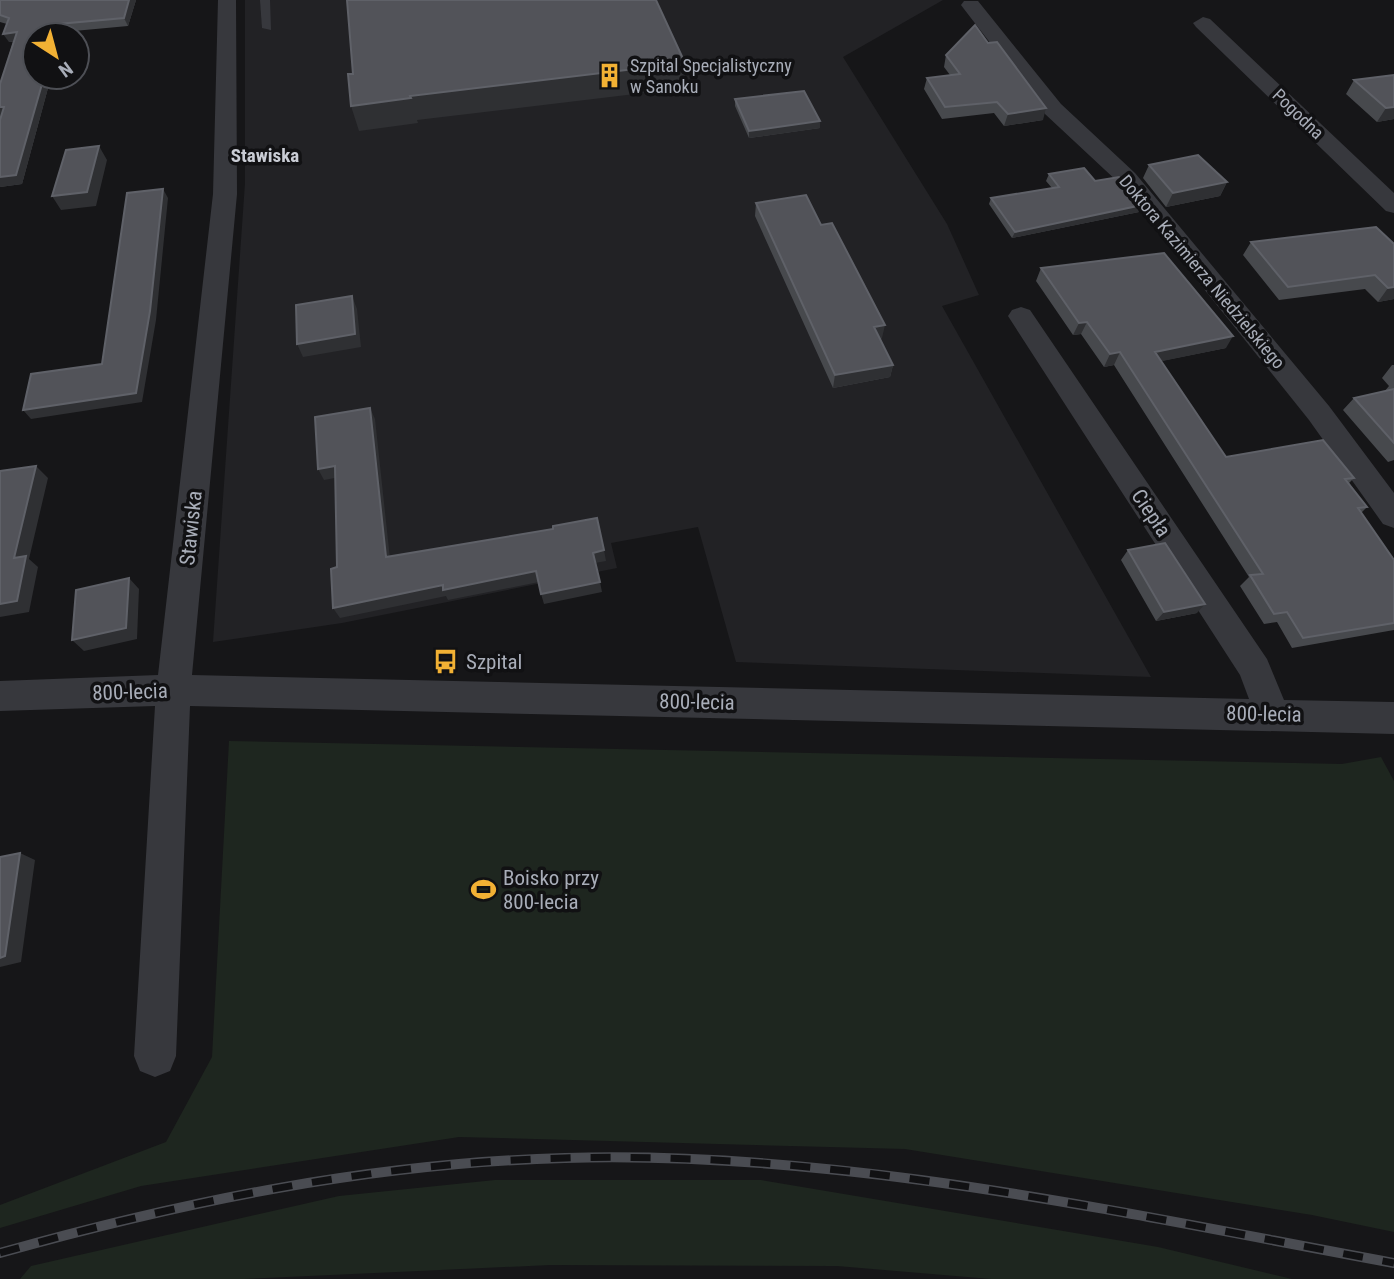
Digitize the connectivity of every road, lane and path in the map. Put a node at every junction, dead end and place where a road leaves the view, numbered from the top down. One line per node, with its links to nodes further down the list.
1 (227, 0): 9 (street, Stawiska)
2 (265, 0): 5 (lane)
3 (971, 5): 8 (street, Doktora Kazimierza Niedzielskiego)
4 (1203, 23): 6 (street, Pogodna)
5 (267, 28)
6 (1394, 206)
7 (1021, 316): 11 (street, Ciepła)
8 (1394, 516)
9 (173, 690): 10 (street, 800-lecia); 11 (street, 800-lecia); 13 (street, Stawiska)
10 (0, 696)
11 (1272, 714): 12 (street, 800-lecia)
12 (1394, 718)
13 (155, 1056)

